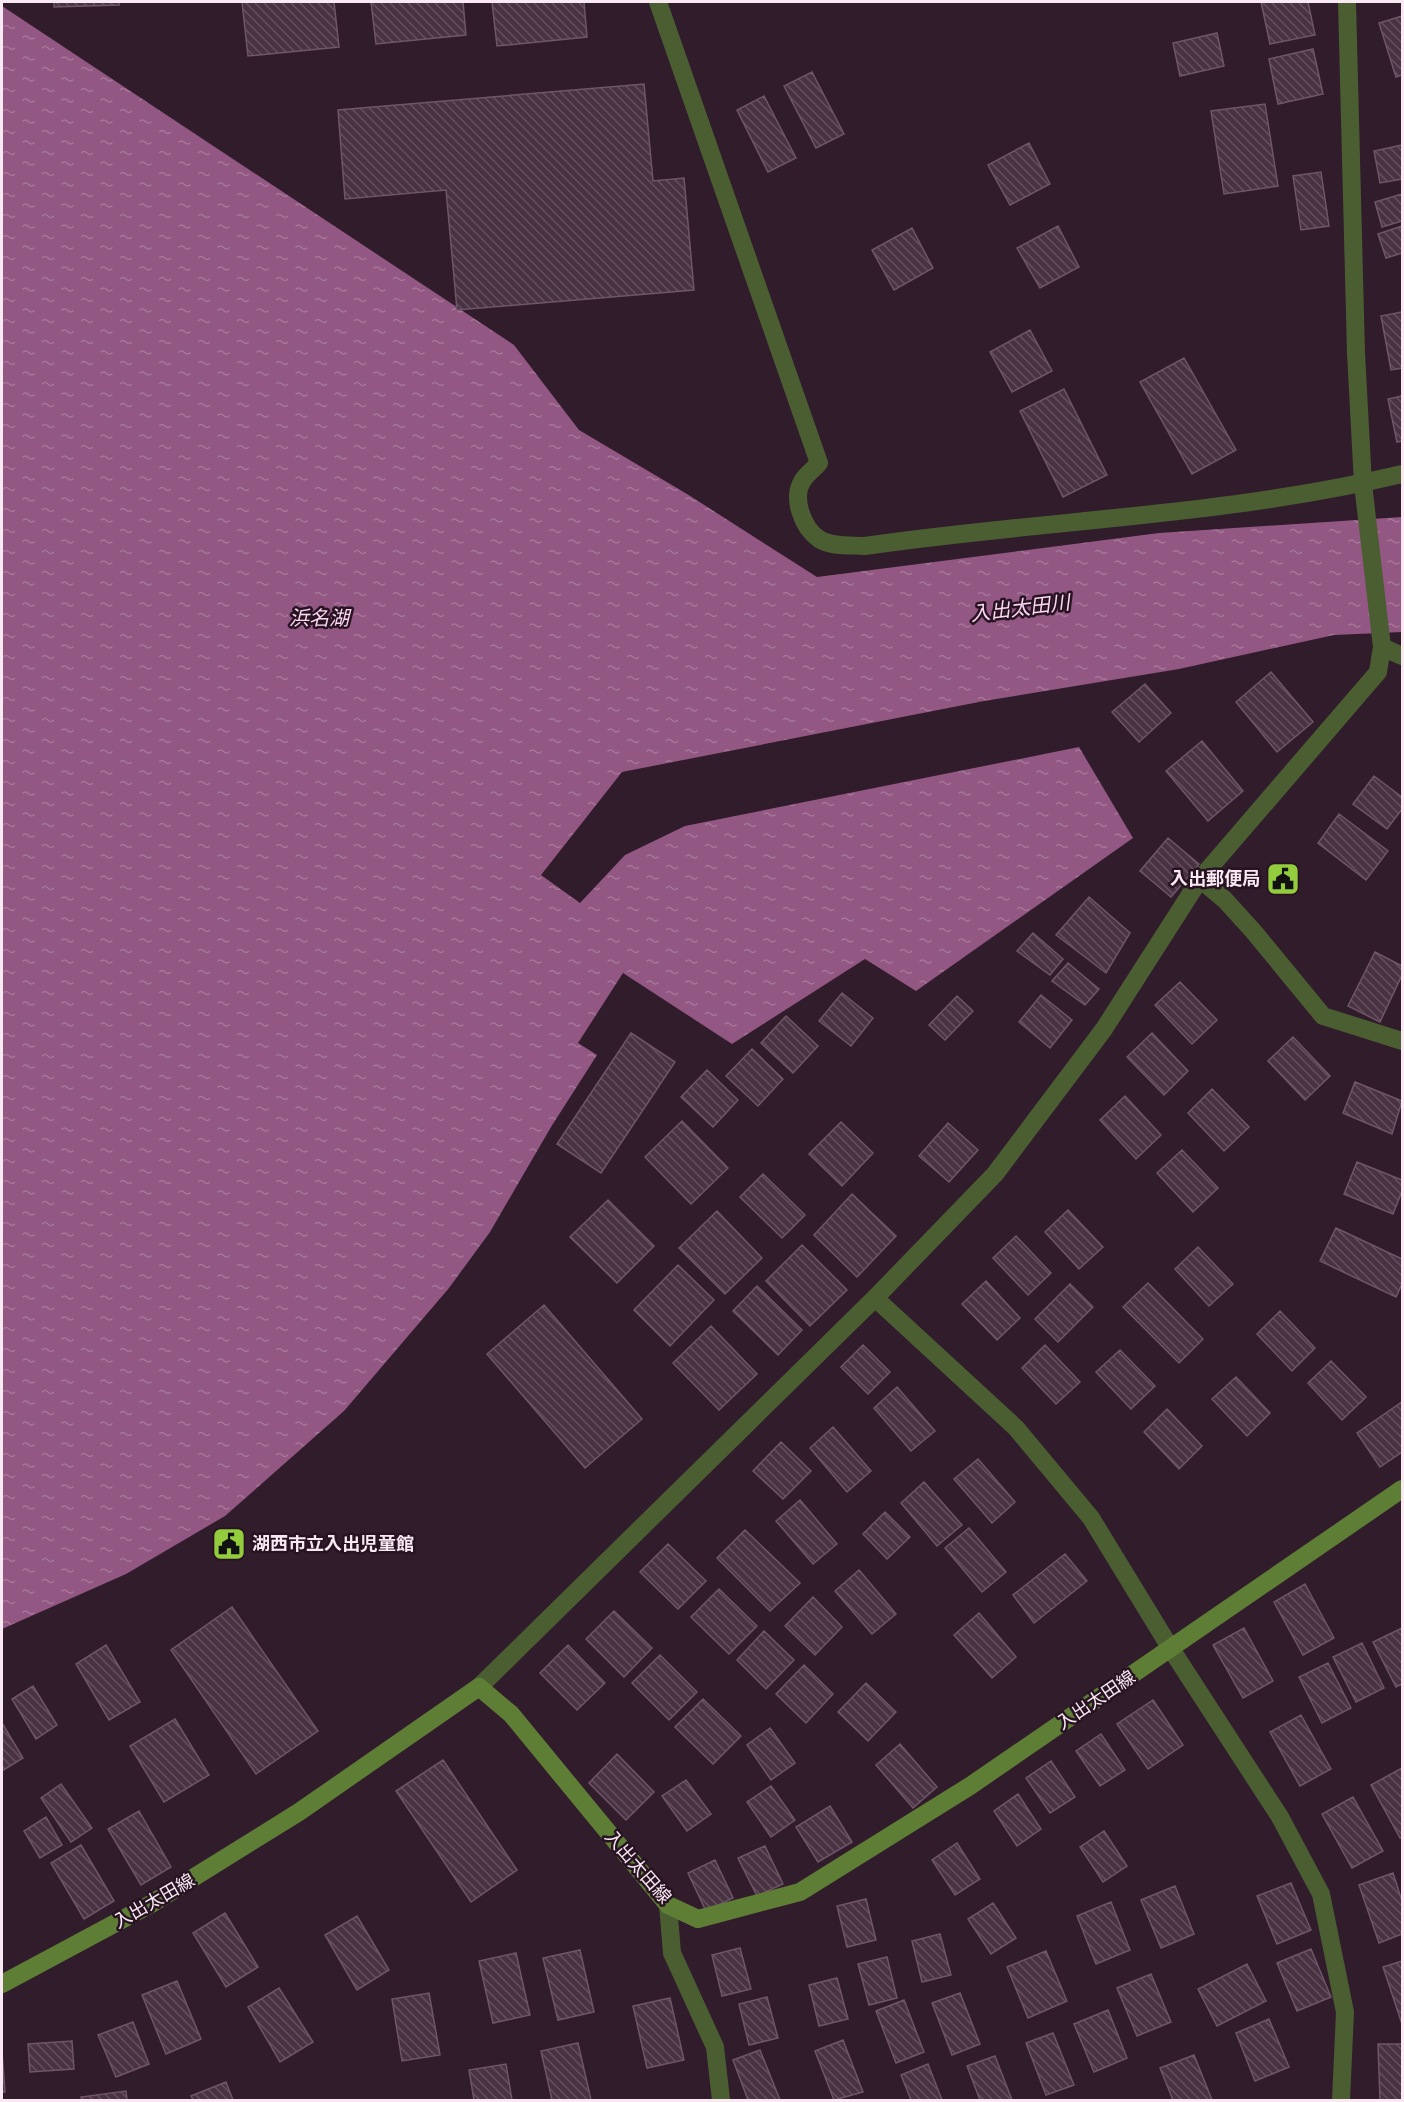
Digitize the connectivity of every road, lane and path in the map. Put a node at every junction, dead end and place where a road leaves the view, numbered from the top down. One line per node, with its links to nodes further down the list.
1 (658, 2): 4 (street)
2 (1347, 2): 4 (street)
3 (1402, 474): 4 (street)
4 (1363, 484): 5 (street)
5 (1382, 647): 6 (street); 7 (street)
6 (1402, 656)
7 (1200, 879): 8 (street); 9 (street)
8 (1402, 1041)
9 (875, 1298): 11 (street); 12 (street)
10 (1401, 1496): 11 (main road, 入出太田線)
11 (1171, 1649): 13 (main road, 入出太田線); 16 (street)
12 (479, 1687): 13 (main road, 入出太田線); 14 (main road, 入出太田線)
13 (668, 1905): 15 (street)
14 (2, 1984)
15 (721, 2100)
16 (1341, 2100)

